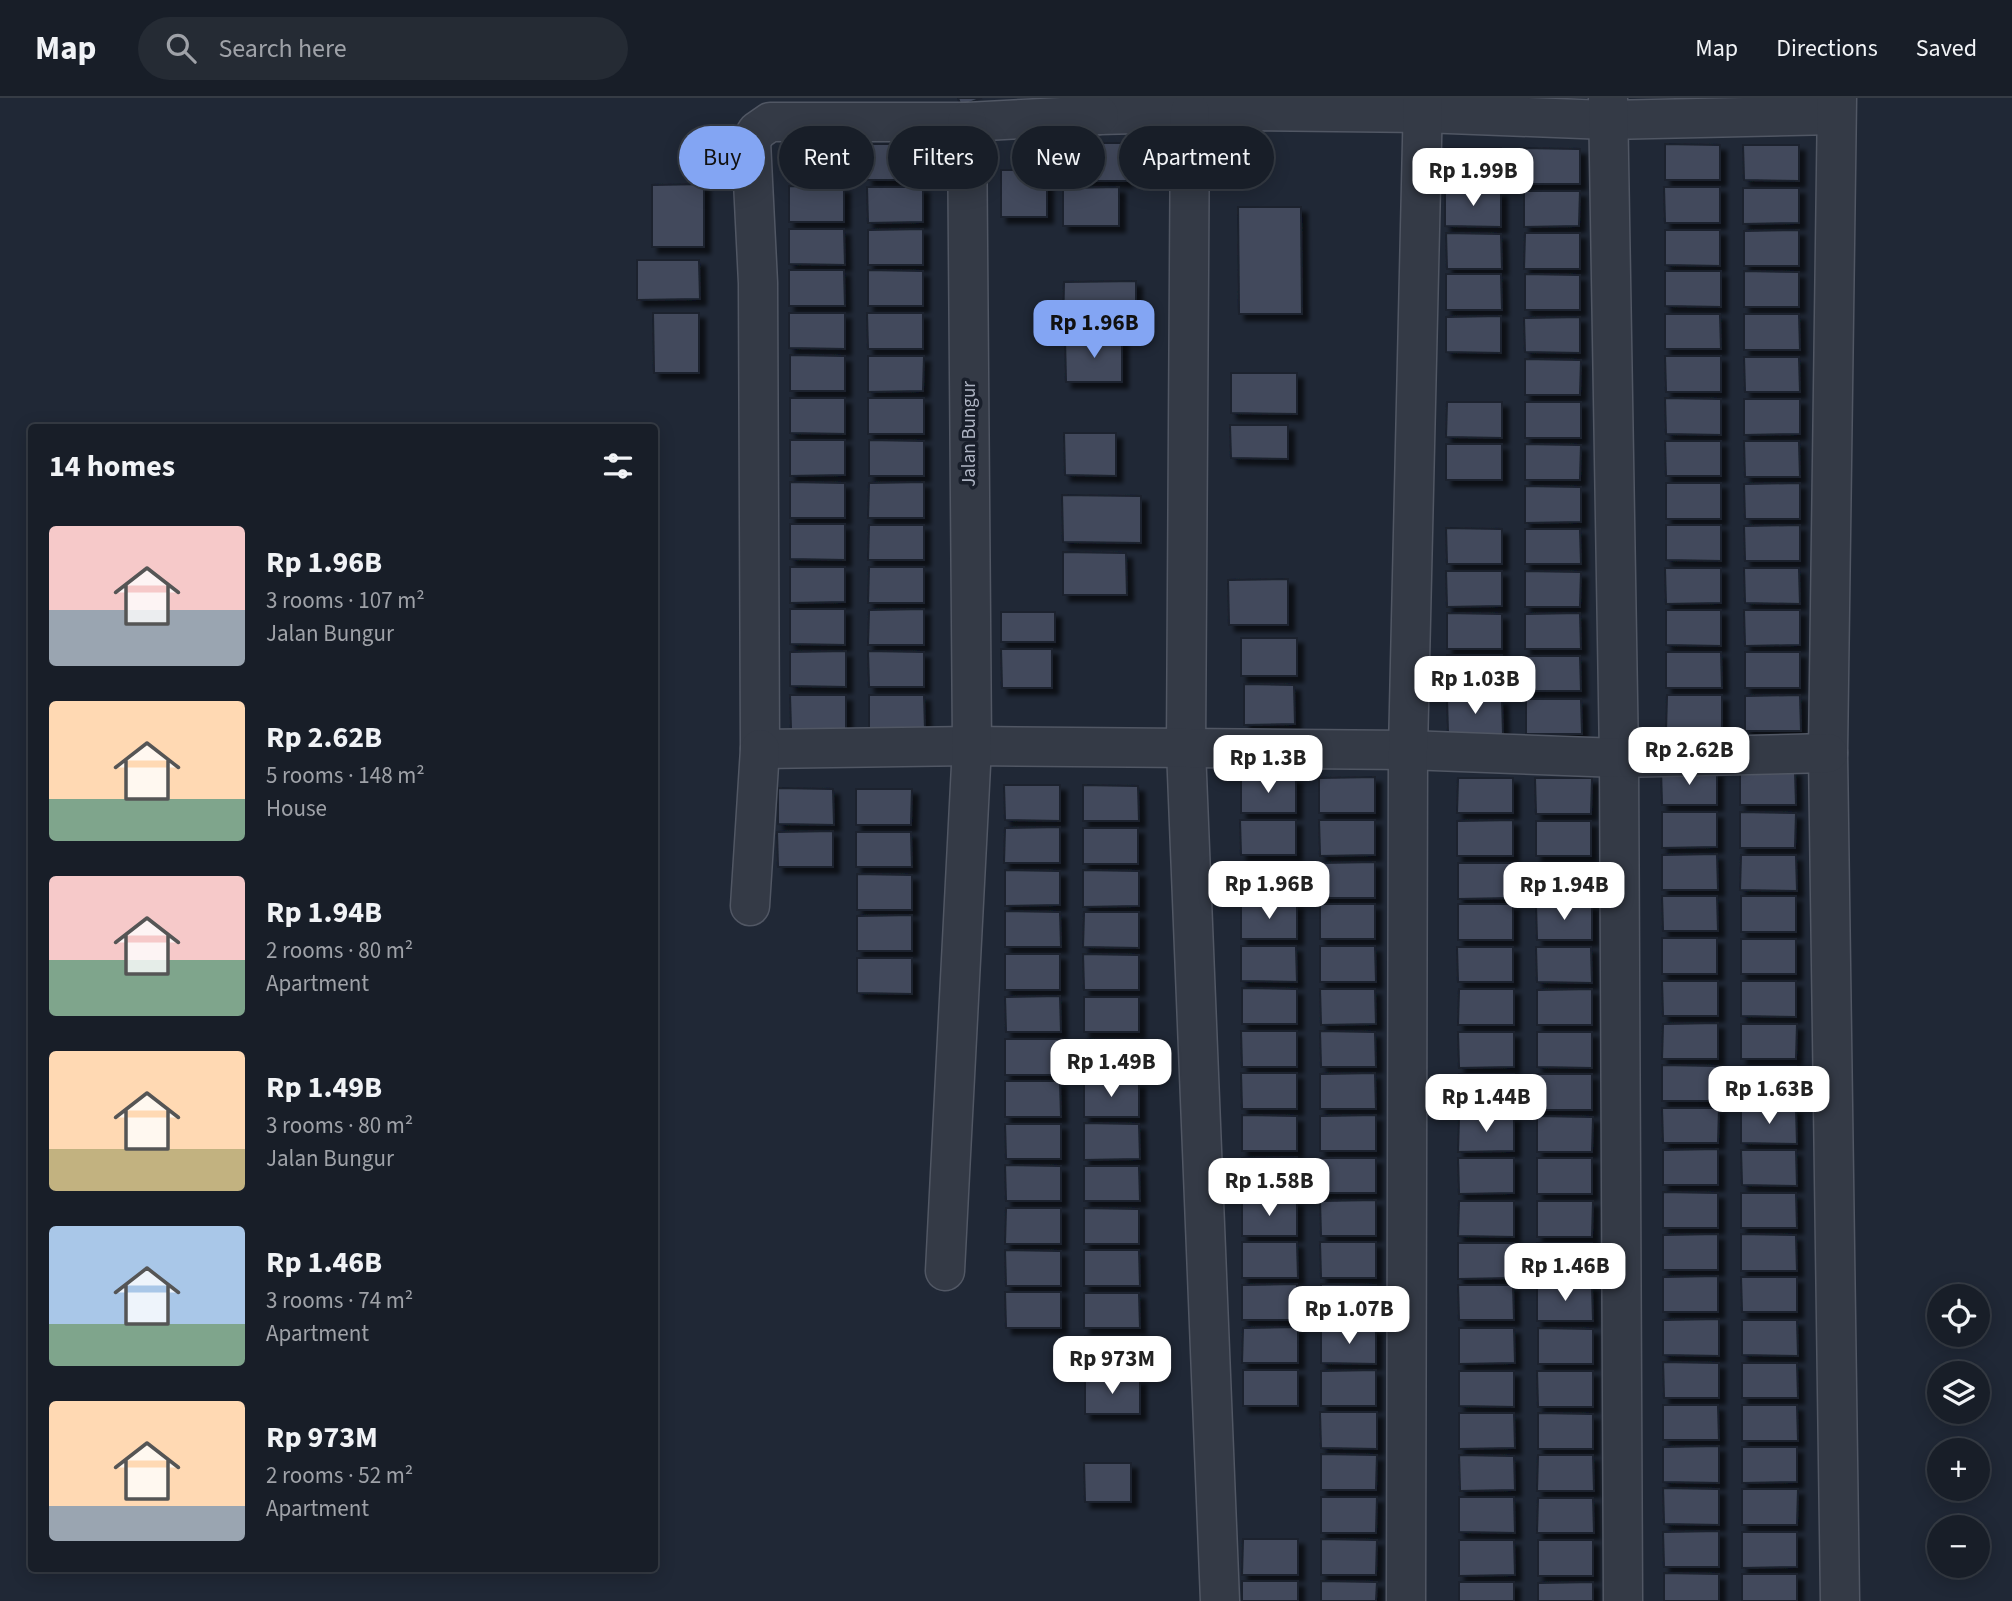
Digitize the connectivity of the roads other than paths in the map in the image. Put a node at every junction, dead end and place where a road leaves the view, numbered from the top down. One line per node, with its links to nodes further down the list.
1 (1251, 104): 2 (street); 7 (street)
2 (1423, 105): 5 (street); 12 (street)
3 (1098, 106): 7 (street); 8 (street)
4 (1836, 106): 5 (street); 13 (street)
5 (1608, 109): 14 (street)
6 (879, 111): 8 (street); 10 (street)
7 (1190, 112): 11 (street)
8 (967, 122): 9 (street, Jalan Bungur)
9 (972, 746): 10 (street); 11 (street); 16 (street, Jalan Bungur)
10 (760, 749): 15 (street)
11 (1186, 749): 12 (street); 17 (street)
12 (1408, 750): 14 (street); 18 (street)
13 (1828, 753): 14 (street); 20 (street)
14 (1619, 758): 19 (street)
15 (750, 906)
16 (945, 1271)
17 (1220, 1601)
18 (1406, 1601)
19 (1623, 1601)
20 (1840, 1601)

